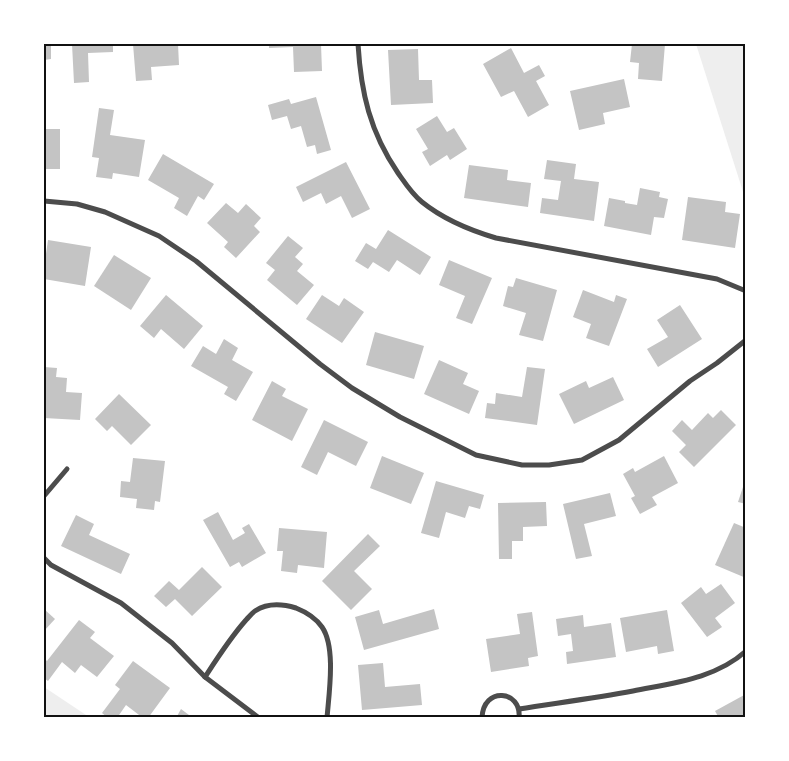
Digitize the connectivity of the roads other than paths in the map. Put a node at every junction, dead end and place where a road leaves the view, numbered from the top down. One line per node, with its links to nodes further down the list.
1 (358, 44): 3 (street)
2 (44, 201): 4 (street)
3 (746, 291)
4 (746, 340)
5 (67, 469): 6 (street)
6 (44, 496)
7 (44, 558): 9 (street)
8 (746, 651): 10 (street)
9 (205, 677): 11 (street); 12 (street)
10 (519, 709): 13 (street); 14 (street)
11 (259, 717)
12 (327, 717)
13 (481, 717)
14 (519, 717)

